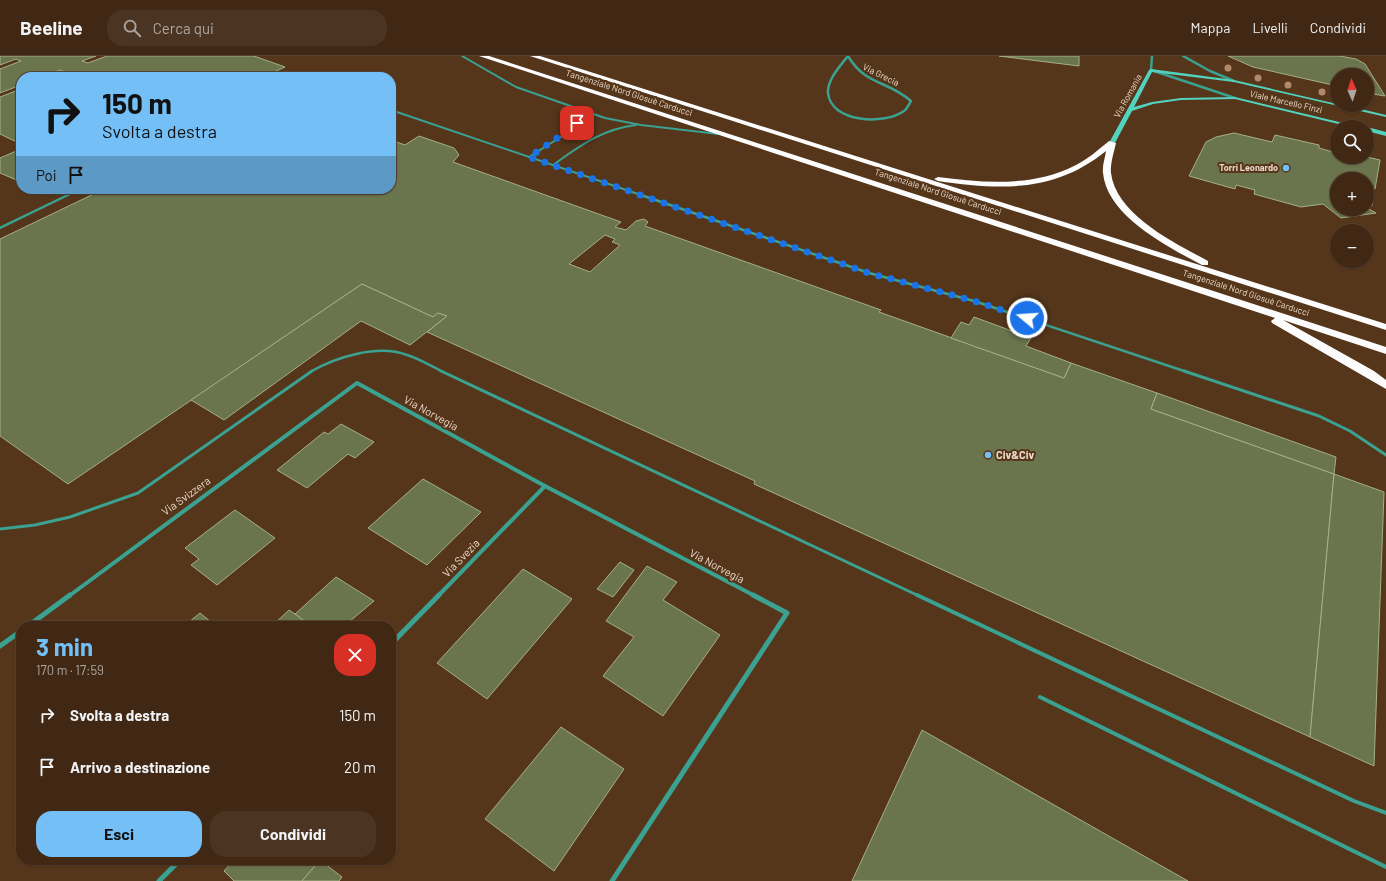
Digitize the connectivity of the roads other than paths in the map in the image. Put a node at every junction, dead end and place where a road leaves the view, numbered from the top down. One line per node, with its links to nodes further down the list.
1 (462, 56): 11 (lane)
2 (482, 56): 19 (highway, Tangenziale Nord Giosuè Carducci)
3 (533, 56): 24 (highway, Tangenziale Nord Giosuè Carducci)
4 (848, 56): 4 (street, Via Grecia)
5 (1152, 56): 7 (street, Via Romania)
6 (1183, 56): 8 (street, Viale Marcello Finzi)
7 (1151, 70): 8 (street, Viale Marcello Finzi); 9 (street, Viale Marcello Finzi); 12 (street, Via Romania)
8 (1234, 81): 10 (street, Viale Marcello Finzi)
9 (1235, 98): 12 (street, Viale Marcello Finzi); 16 (street, Viale Marcello Finzi)
10 (1330, 103)
11 (577, 108): 17 (lane); 22 (lane)
12 (1129, 110): 21 (street, Via Romania)
13 (396, 112): 22 (lane)
14 (1369, 112): 15 (street, Viale Marcello Finzi)
15 (1386, 116)
16 (1330, 121)
17 (641, 125): 19 (lane); 23 (lane)
18 (1374, 131): 20 (street)
19 (722, 134): 28 (highway, Tangenziale Nord Giosuè Carducci)
20 (1386, 134)
21 (1112, 143): 24 (highway); 27 (highway)
22 (529, 157): 23 (lane)
23 (553, 165): 33 (lane)
24 (903, 174): 27 (highway, Tangenziale Nord Giosuè Carducci)
25 (71, 194): 26 (lane)
26 (0, 228)
27 (1229, 276): 29 (highway, Tangenziale Nord Giosuè Carducci)
28 (1250, 306): 30 (highway, Tangenziale Nord Giosuè Carducci); 32 (highway)
29 (1386, 327)
30 (1386, 351)
31 (357, 383): 34 (street, Via Norvegia); 36 (street, Via Svizzera)
32 (1386, 385)
33 (1386, 455)
34 (545, 486): 38 (street, Via Svezia); 45 (street, Via Norvegia)
35 (0, 529): 41 (lane)
36 (35, 621)
37 (16, 635): 39 (street)
38 (396, 639)
39 (0, 646)
40 (1040, 697): 43 (lane)
41 (1386, 813)
42 (175, 865): 44 (street)
43 (1386, 867)
44 (159, 881)
45 (612, 881)

